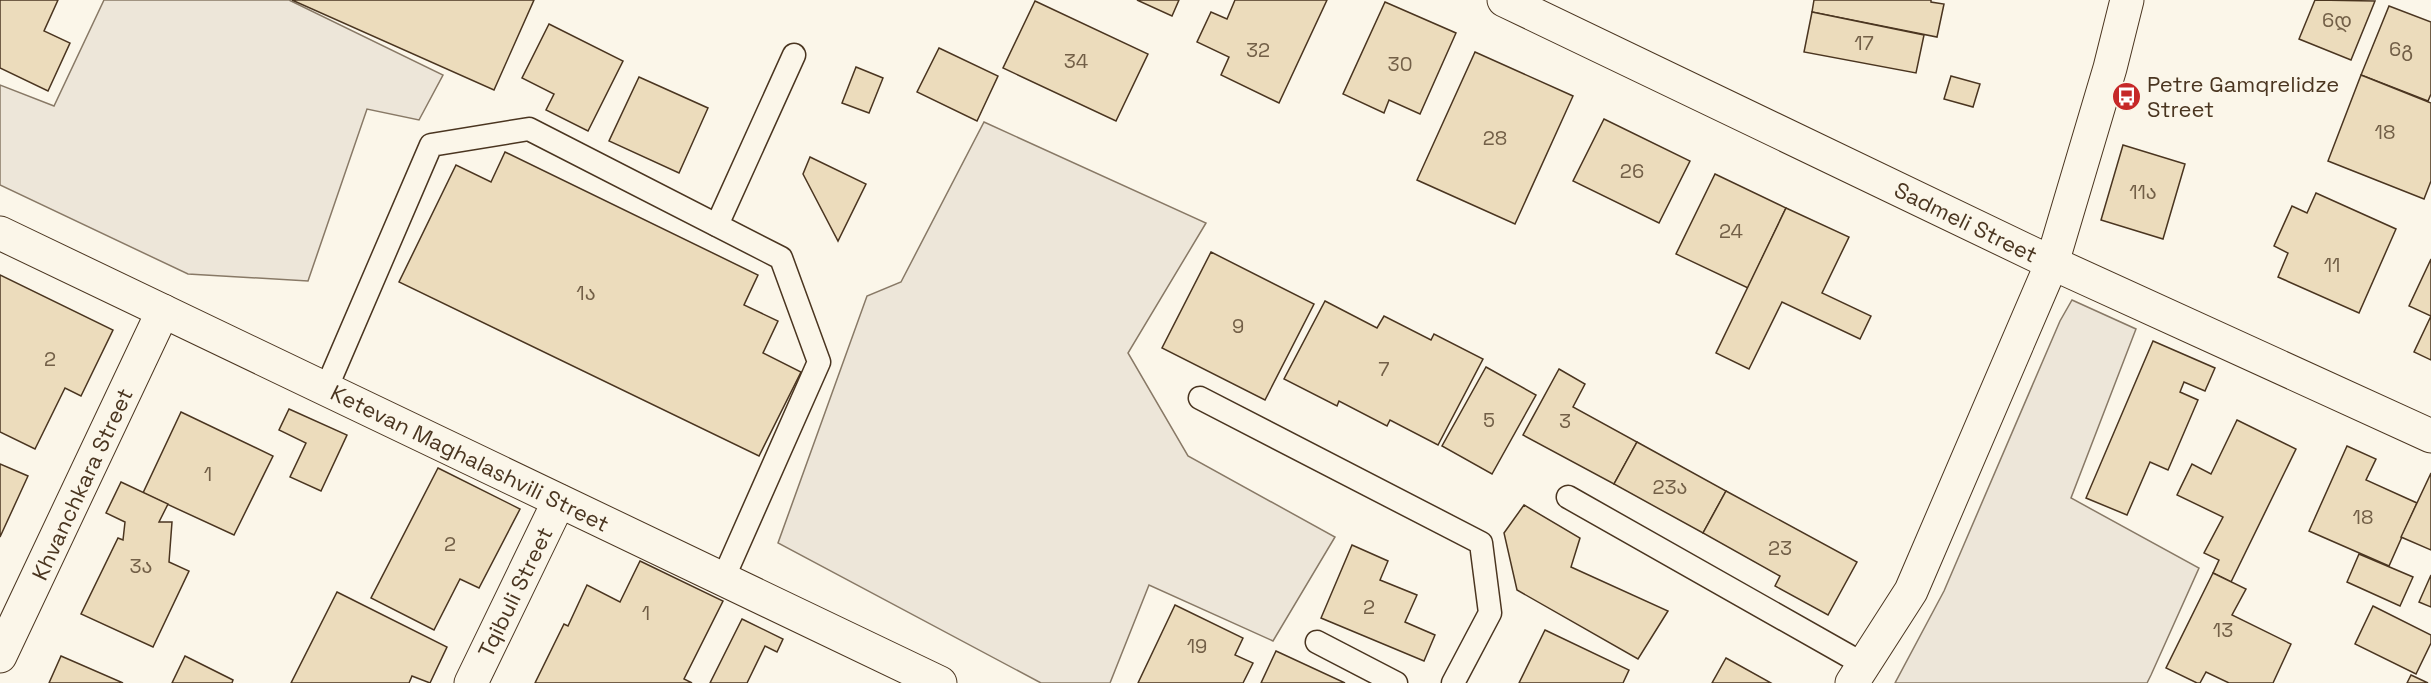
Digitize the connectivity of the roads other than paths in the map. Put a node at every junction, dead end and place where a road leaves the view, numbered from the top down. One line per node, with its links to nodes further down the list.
1 (1504, 0): 6 (street, Sadmeli Street)
2 (2127, 0): 6 (street)
3 (794, 55): 4 (lane)
4 (717, 225): 8 (lane); 13 (lane)
5 (0, 233): 7 (street, Ketevan Maghalashvili Street)
6 (2052, 263): 10 (street, Sadmeli Street); 16 (street)
7 (163, 311): 8 (street, Ketevan Maghalashvili Street); 15 (street, Khvanchkara Street)
8 (326, 389): 12 (street, Ketevan Maghalashvili Street)
9 (1200, 398): 20 (lane)
10 (2431, 436)
11 (1568, 497): 16 (lane)
12 (559, 501): 13 (street, Ketevan Maghalashvili Street); 17 (street, Tqibuli Street)
13 (723, 579): 18 (street, Ketevan Maghalashvili Street)
14 (1317, 642): 19 (lane)
15 (0, 656)
16 (1858, 674)
17 (471, 683)
18 (940, 683)
19 (1396, 683)
20 (1453, 683)

